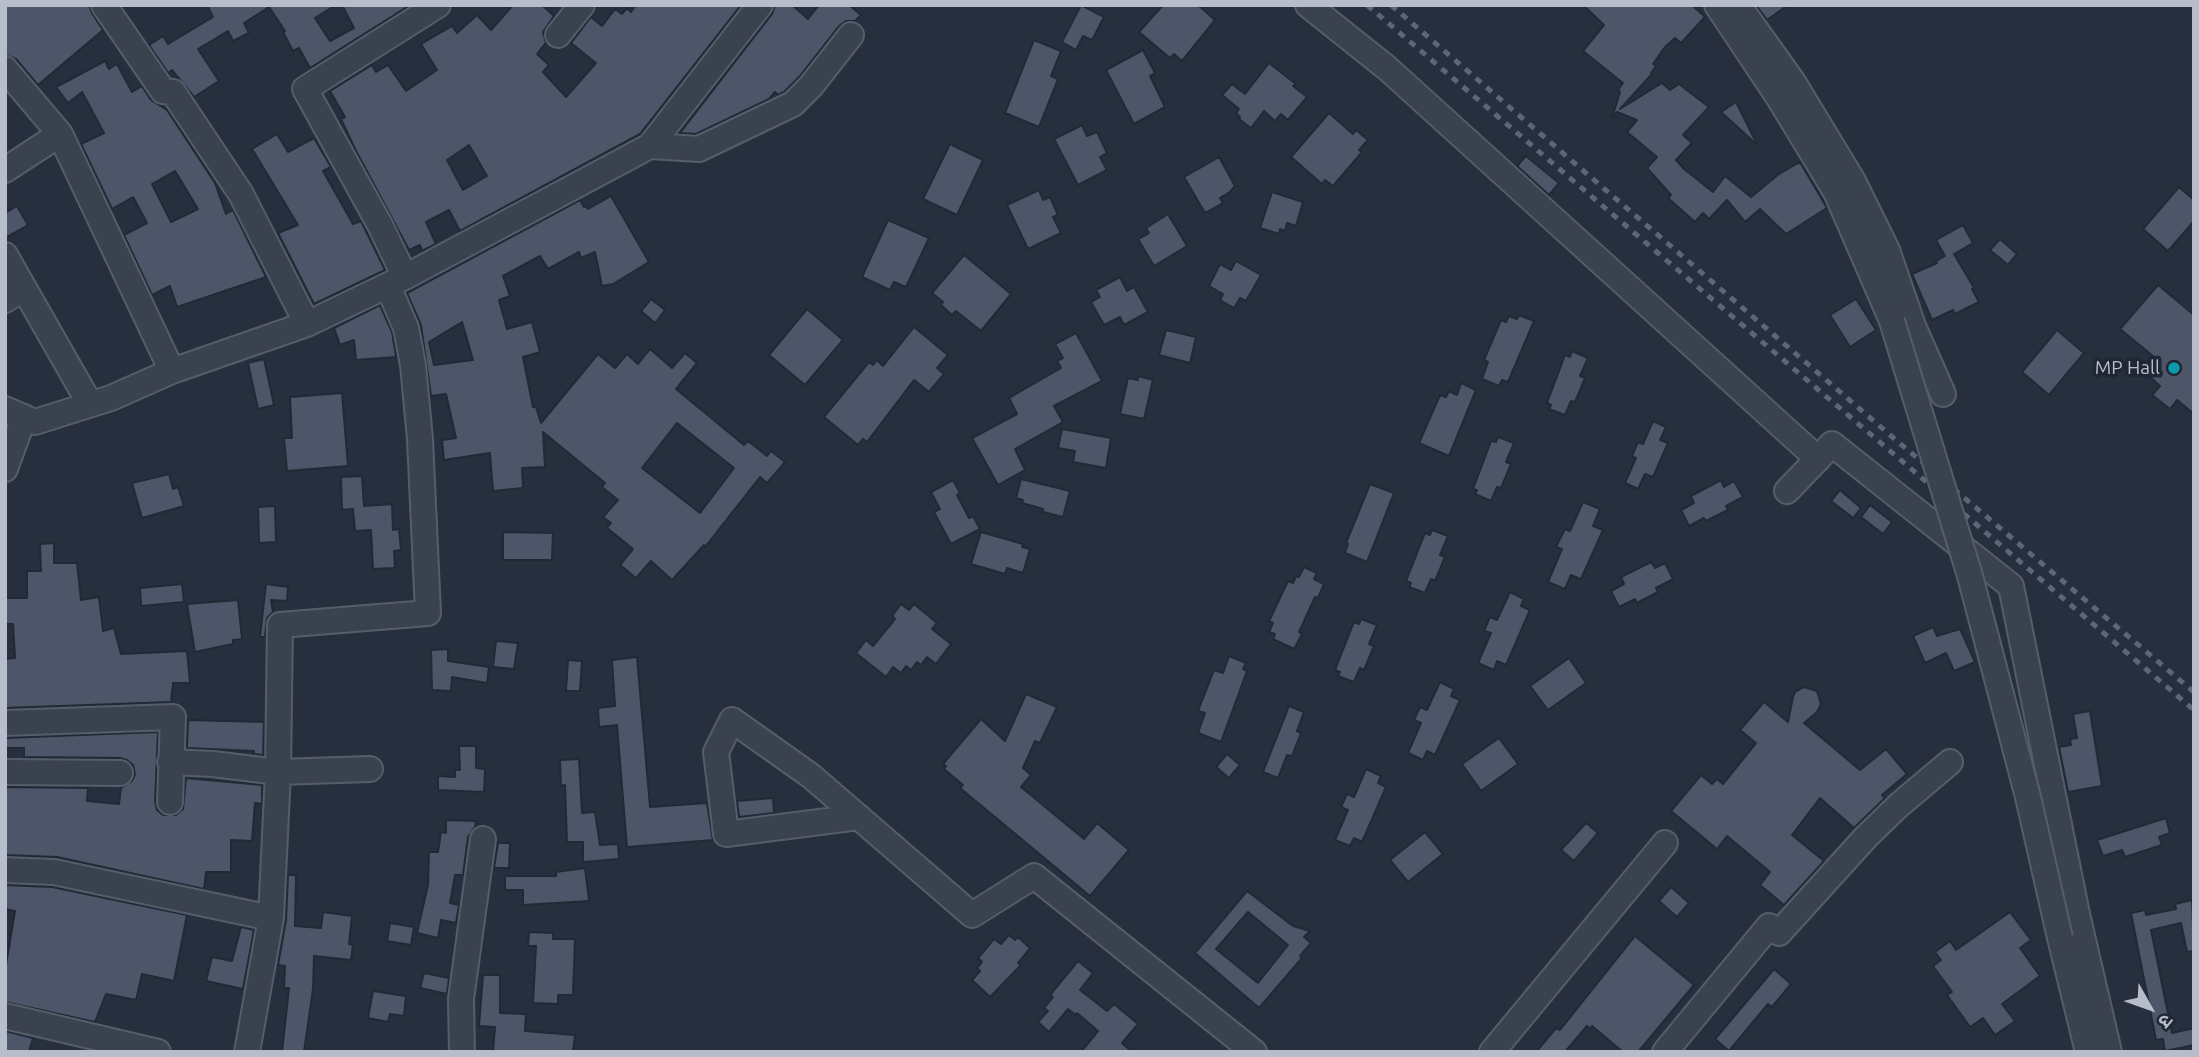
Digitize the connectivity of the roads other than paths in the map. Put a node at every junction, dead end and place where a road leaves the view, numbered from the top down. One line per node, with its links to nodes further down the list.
1 (104, 5): 17 (street)
2 (438, 5): 15 (street)
3 (582, 5): 9 (street)
4 (760, 5): 12 (street)
5 (1308, 5): 22 (street)
6 (1717, 5): 45 (street, bridge)
7 (1738, 5): 19 (street)
8 (851, 34): 12 (street)
9 (558, 35)
10 (5, 69): 11 (street)
11 (60, 134): 13 (street); 18 (street)
12 (650, 146): 15 (street)
13 (5, 170)
14 (5, 255): 16 (street)
15 (396, 281): 17 (street); 30 (street)
16 (15, 294): 20 (street)
17 (307, 324): 18 (street)
18 (172, 371): 20 (street)
19 (1943, 394)
20 (90, 404): 21 (street)
21 (15, 413): 23 (street)
22 (1818, 459): 24 (street); 46 (street)
23 (5, 469)
24 (1787, 491)
25 (5, 723): 26 (street)
26 (170, 762): 30 (street); 32 (street)
27 (1950, 762): 44 (street)
28 (370, 769): 30 (street)
29 (5, 772): 31 (street)
30 (278, 772): 37 (street)
31 (120, 773)
32 (170, 802)
33 (859, 817): 33 (street); 42 (street)
34 (483, 839): 41 (street)
35 (1665, 843): 43 (street)
36 (5, 870): 37 (street)
37 (271, 918): 40 (street)
38 (5, 1016): 39 (street)
39 (158, 1052)
40 (247, 1052)
41 (462, 1052)
42 (1254, 1052)
43 (1492, 1052)
44 (1665, 1052)
45 (2088, 1052)
46 (2109, 1052)

